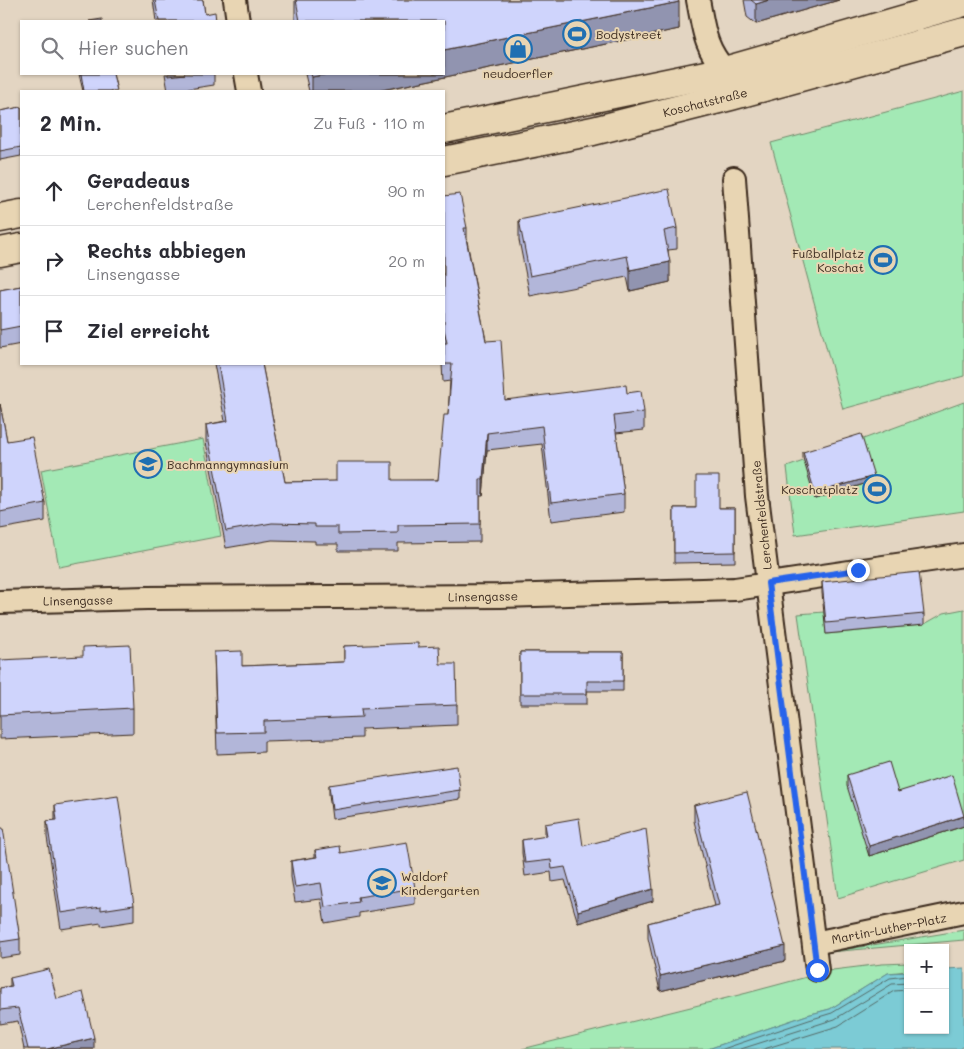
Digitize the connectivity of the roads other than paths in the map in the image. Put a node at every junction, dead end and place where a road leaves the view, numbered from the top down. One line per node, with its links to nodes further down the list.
1 (235, 0): 4 (street)
2 (698, 0): 6 (street)
3 (964, 2): 6 (main road, Koschatstraße)
4 (238, 20)
5 (964, 32): 11 (main road, Koschatstraße)
6 (725, 71): 9 (main road, Koschatstraße)
7 (246, 75): 8 (street)
8 (249, 90)
9 (488, 120): 10 (main road, Koschatstraße); 11 (main road)
10 (445, 129)
11 (495, 151): 12 (main road, Koschatstraße)
12 (445, 161)
13 (734, 178): 19 (street, Lerchenfeldstraße)
14 (20, 214): 15 (main road)
15 (0, 218)
16 (20, 248): 17 (main road)
17 (0, 252)
18 (964, 555): 19 (street, Linsengasse)
19 (768, 583): 20 (street, Linsengasse); 22 (street, Lerchenfeldstraße)
20 (0, 602)
21 (964, 912): 22 (street, Martin-Luther-Platz)
22 (814, 943): 23 (street, Lerchenfeldstraße)
23 (817, 970)

